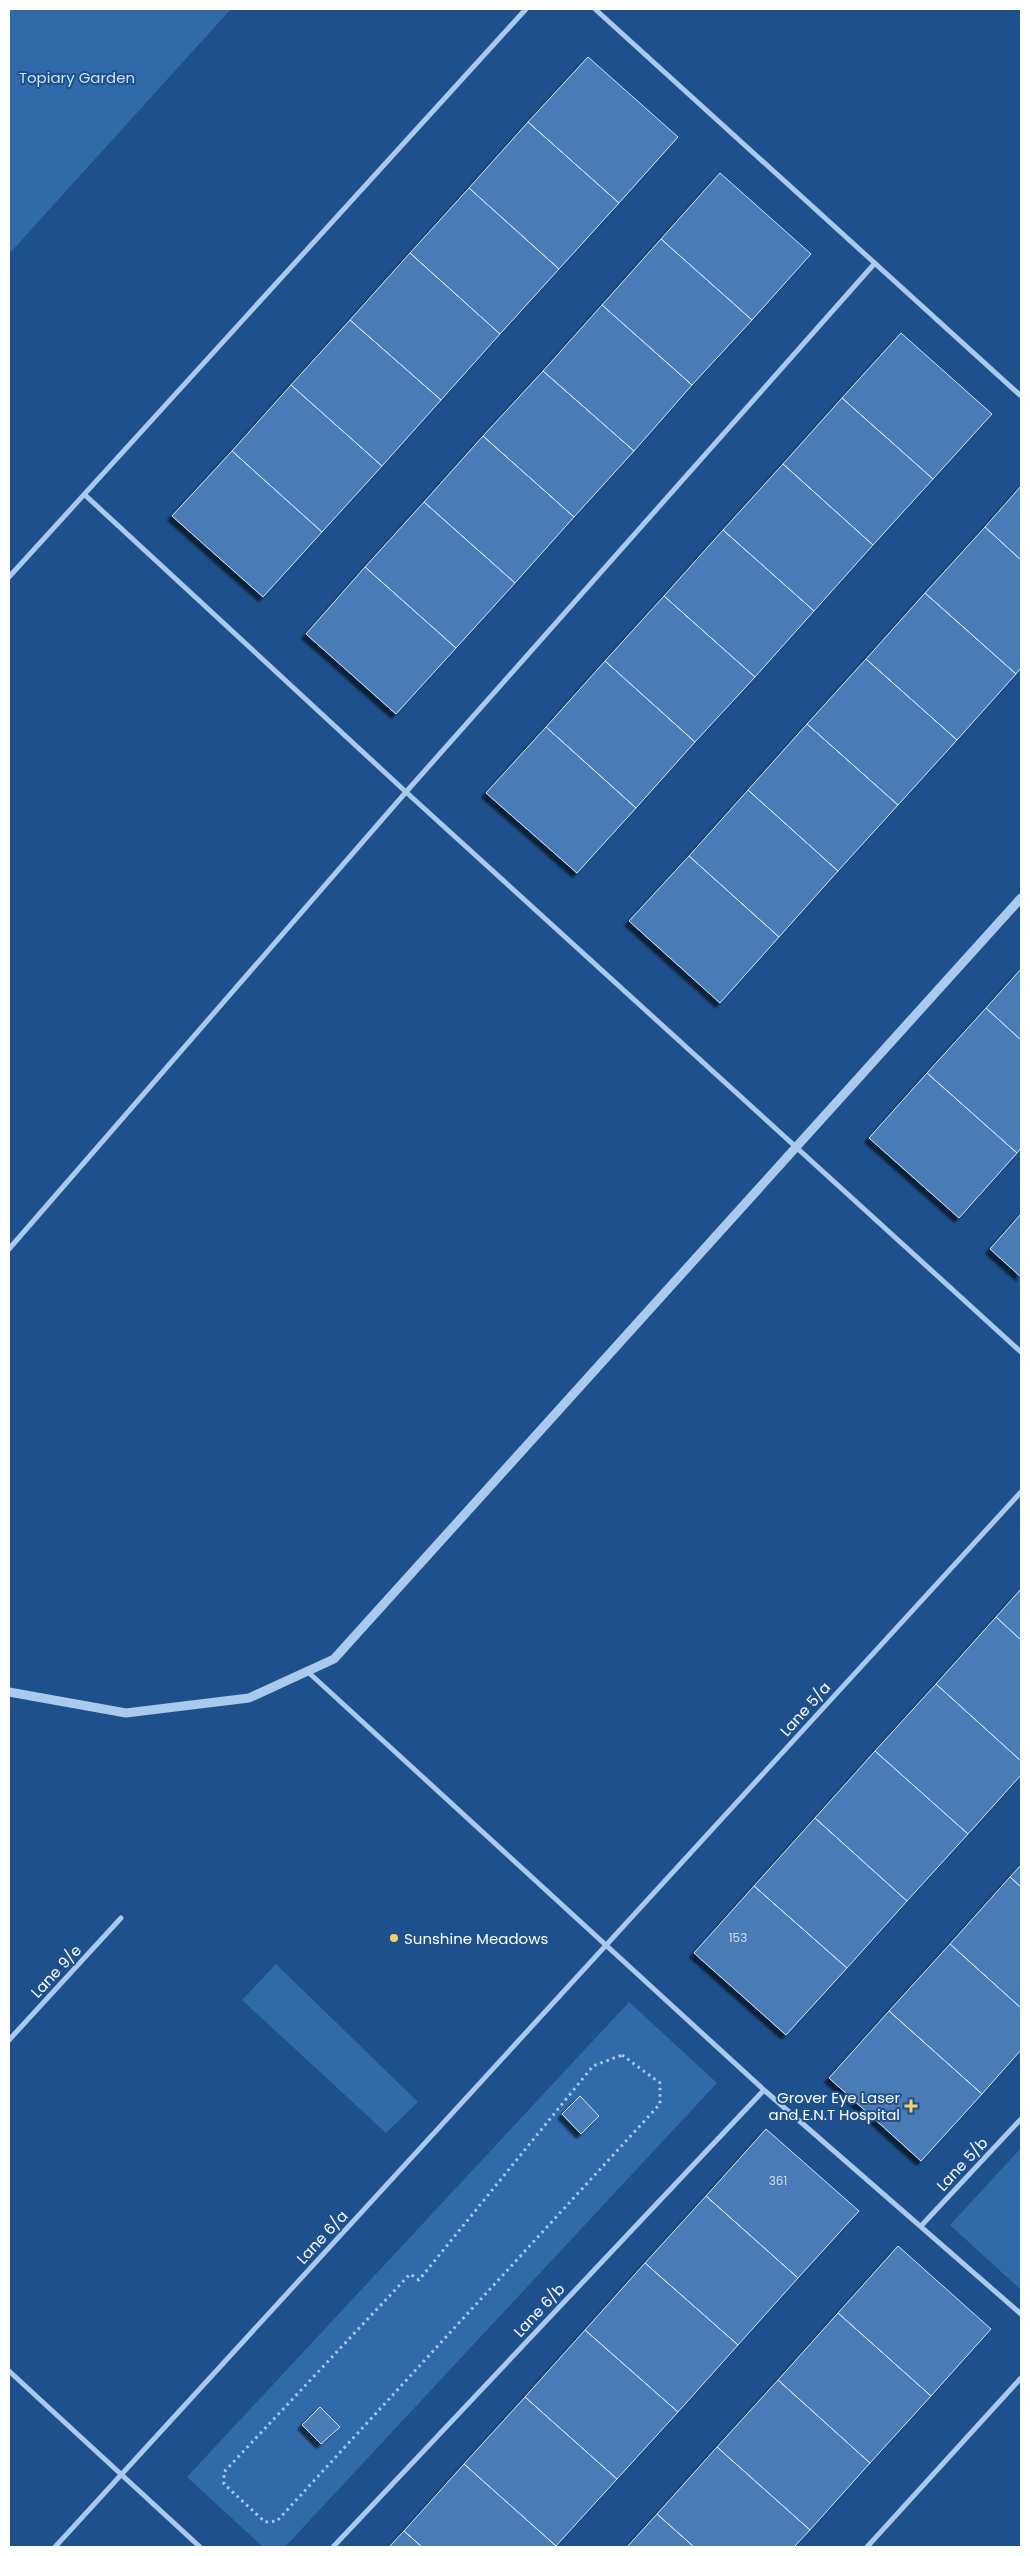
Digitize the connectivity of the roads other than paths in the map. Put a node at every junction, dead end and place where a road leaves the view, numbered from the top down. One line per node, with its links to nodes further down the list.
1 (526, 9): 5 (street)
2 (595, 9): 3 (street)
3 (875, 263): 4 (street); 7 (street)
4 (1021, 396)
5 (85, 495): 6 (street); 7 (street)
6 (9, 577)
7 (406, 792): 9 (street); 10 (street)
8 (1021, 898): 9 (street)
9 (797, 1146): 11 (street); 13 (street)
10 (9, 1249)
11 (1021, 1352)
12 (1021, 1492): 16 (street, Lane 5/a)
13 (307, 1671): 14 (street); 16 (street)
14 (9, 1692)
15 (121, 1918): 17 (street, Lane 9/e)
16 (607, 1944): 18 (street); 24 (street, Lane 6/a)
17 (9, 2040)
18 (764, 2090): 20 (street); 27 (street, Lane 6/b)
19 (1021, 2119): 20 (street, Lane 5/b)
20 (921, 2226): 21 (street)
21 (1021, 2314)
22 (9, 2371): 24 (street)
23 (1021, 2378): 28 (street)
24 (122, 2474): 25 (street, Lane 6/a); 26 (street)
25 (54, 2547)
26 (200, 2547)
27 (333, 2547)
28 (867, 2547)

